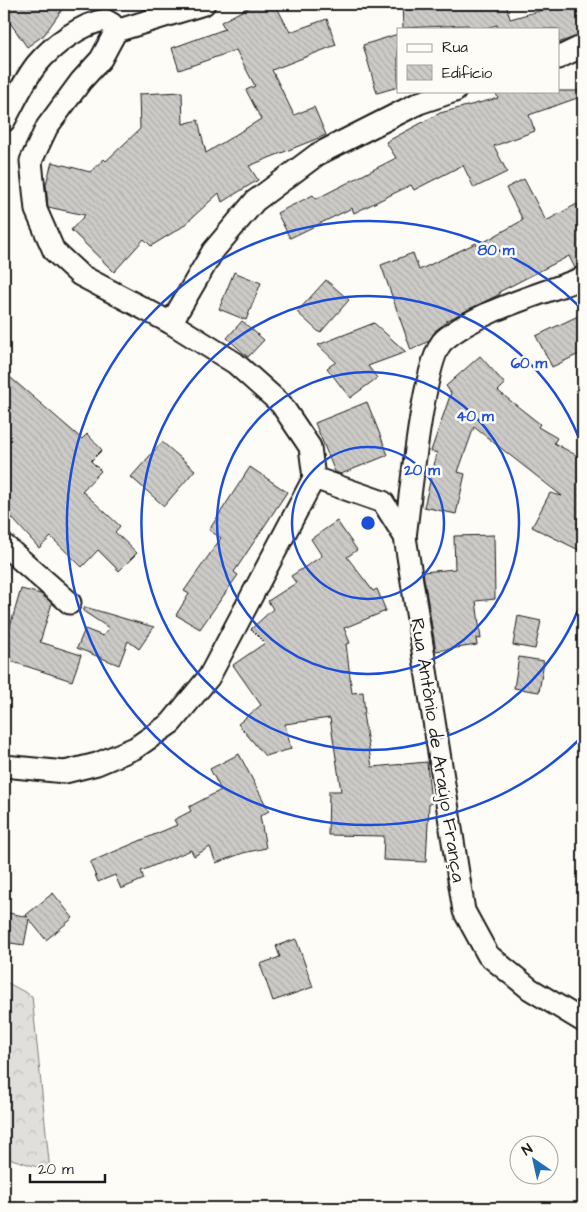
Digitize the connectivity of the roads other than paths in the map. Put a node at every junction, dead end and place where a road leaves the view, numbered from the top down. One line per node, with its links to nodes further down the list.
1 (204, 4): 2 (street)
2 (116, 31): 6 (street); 8 (street)
3 (583, 46): 4 (street)
4 (560, 57)
5 (452, 92): 8 (street)
6 (4, 121)
7 (583, 278): 10 (street)
8 (171, 323): 9 (street)
9 (314, 478): 10 (street, Rua Antônio de Araújo França); 13 (street)
10 (405, 536): 14 (street, Rua Antônio de Araújo França)
11 (4, 545): 12 (street)
12 (70, 603)
13 (4, 766)
14 (583, 1022)

